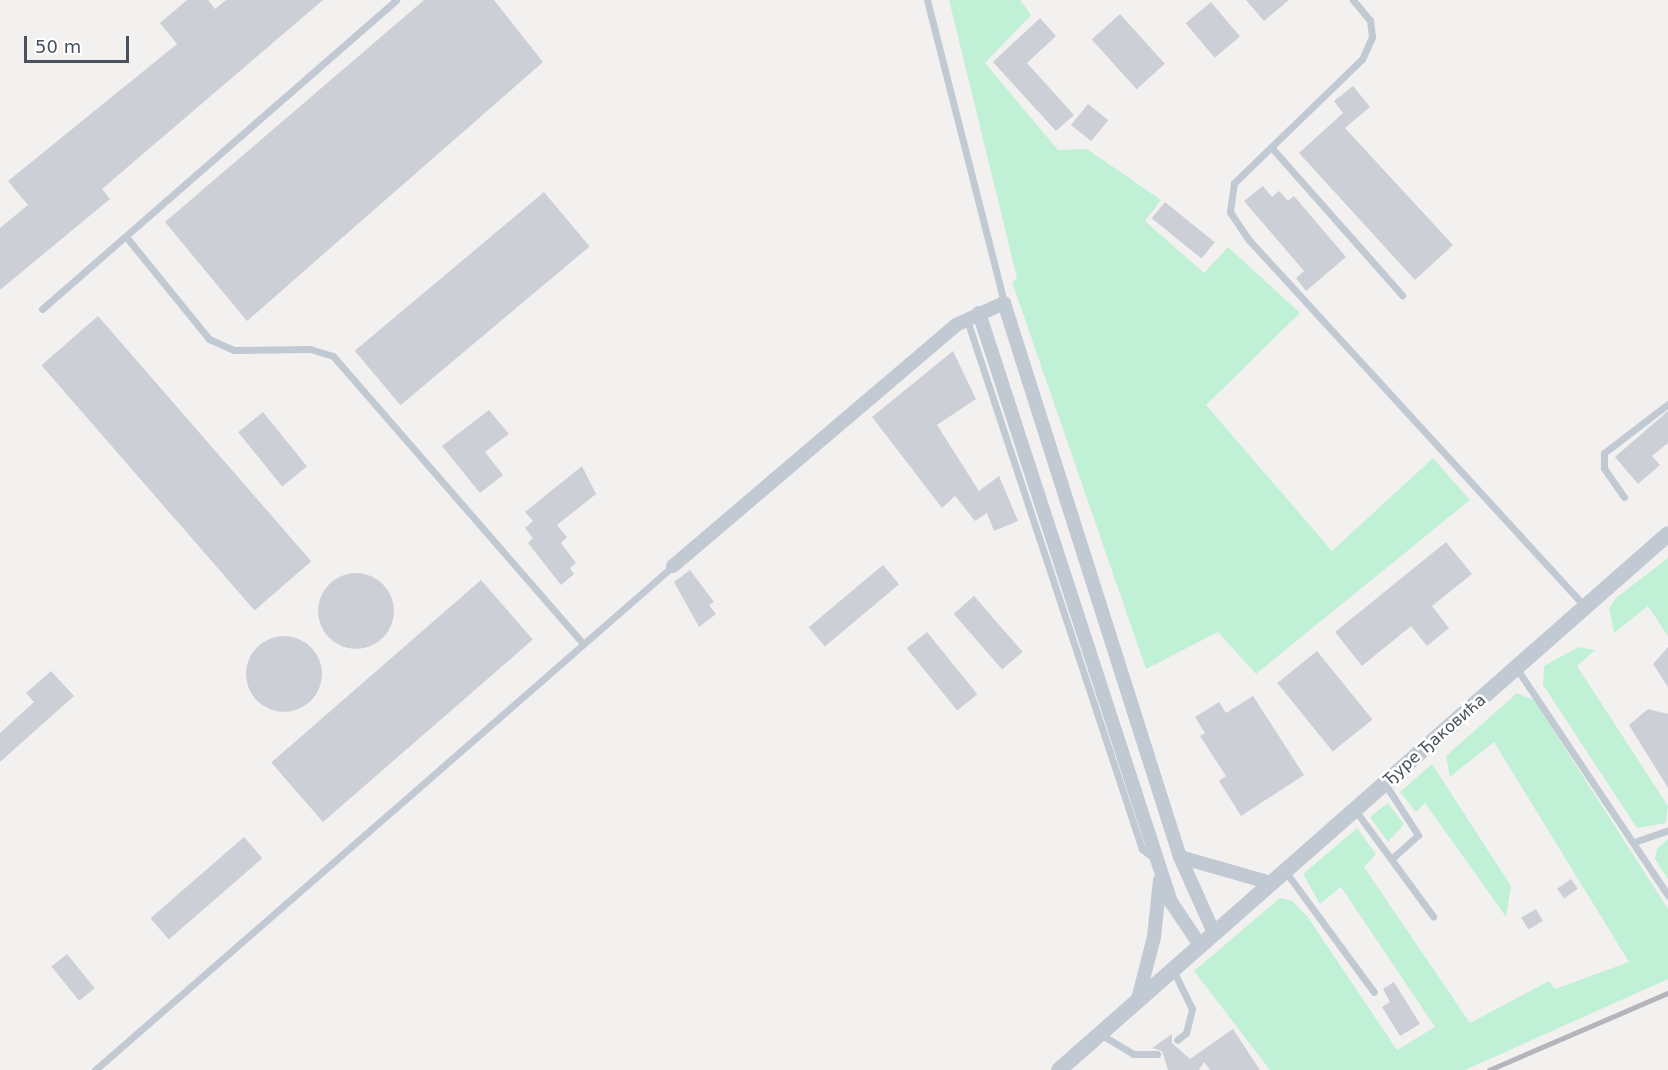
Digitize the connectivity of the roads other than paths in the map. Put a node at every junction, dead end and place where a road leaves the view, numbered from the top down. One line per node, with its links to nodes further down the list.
1 (396, 0): 5 (lane)
2 (927, 0): 7 (lane)
3 (1353, 0): 4 (lane)
4 (1271, 147): 6 (lane); 14 (lane)
5 (127, 238): 8 (lane); 15 (lane)
6 (1402, 296)
7 (1004, 303): 9 (street); 21 (street)
8 (42, 309)
9 (973, 316): 13 (street); 23 (street)
10 (1668, 404): 11 (lane)
11 (1624, 497)
12 (1668, 534): 14 (street, Ђуре Ђаковића)
13 (674, 566): 15 (lane)
14 (1586, 608): 16 (street, Ђуре Ђаковића)
15 (584, 644): 36 (lane)
16 (1517, 669): 17 (street, Ђуре Ђаковића); 20 (lane)
17 (1385, 784): 18 (street, Ђуре Ђаковића); 22 (lane)
18 (1355, 810): 22 (lane); 24 (street, Ђуре Ђаковића)
19 (1668, 830): 20 (lane)
20 (1634, 842): 26 (lane)
21 (1180, 856): 25 (street); 28 (street)
22 (1391, 859): 27 (lane)
23 (1159, 864): 29 (street); 32 (street)
24 (1285, 871): 25 (street, Ђуре Ђаковића); 31 (lane)
25 (1271, 883): 28 (street, Ђуре Ђаковића)
26 (1668, 895)
27 (1433, 916)
28 (1214, 933): 29 (street, Ђуре Ђаковића)
29 (1200, 945): 30 (street, Ђуре Ђаковића)
30 (1173, 970): 32 (street, Ђуре Ђаковића); 34 (lane)
31 (1374, 992)
32 (1138, 999): 33 (street, Ђуре Ђаковића)
33 (1100, 1034): 35 (lane); 37 (street, Ђуре Ђаковића)
34 (1177, 1040)
35 (1157, 1054)
36 (95, 1070)
37 (1059, 1070)

